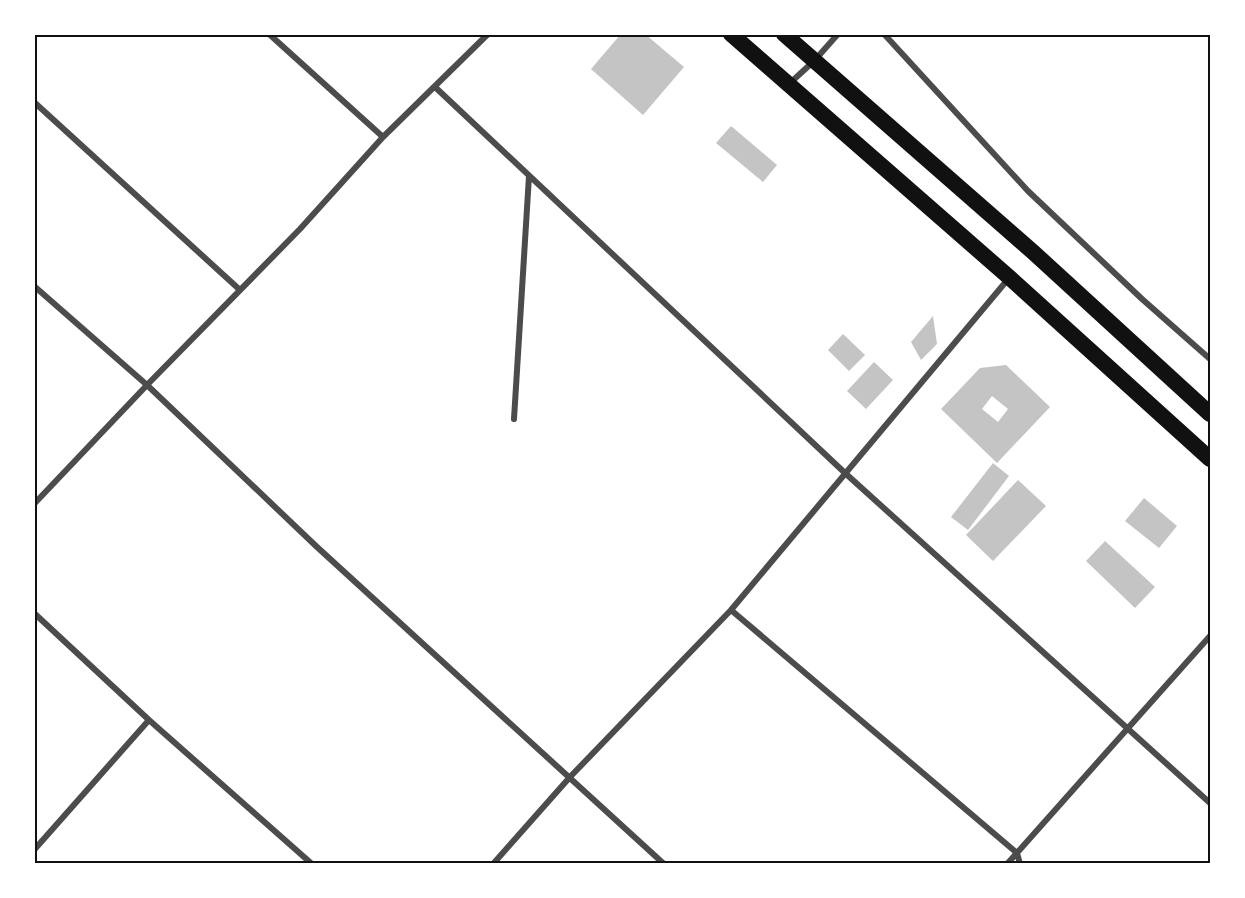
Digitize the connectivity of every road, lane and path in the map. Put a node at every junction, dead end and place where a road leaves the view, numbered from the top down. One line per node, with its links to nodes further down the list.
1 (269, 34): 11 (street)
2 (488, 34): 9 (street)
3 (731, 34): 8 (highway)
4 (784, 34): 7 (highway)
5 (838, 34): 7 (street)
6 (884, 34): 16 (street)
7 (814, 61): 8 (street); 18 (highway)
8 (789, 85): 13 (highway)
9 (435, 87): 11 (street); 12 (street)
10 (34, 102): 15 (street)
11 (383, 137): 15 (street)
12 (529, 176): 19 (street); 21 (street)
13 (1010, 278): 20 (highway); 21 (street)
14 (34, 286): 17 (street)
15 (240, 290): 17 (street)
16 (1210, 359)
17 (147, 385): 22 (street); 28 (street)
18 (1210, 414)
19 (514, 419)
20 (1210, 459)
21 (845, 472): 23 (street); 27 (street)
22 (34, 504)
23 (731, 610): 28 (street); 31 (street)
24 (34, 613): 26 (street)
25 (1210, 636): 27 (street)
26 (149, 720): 30 (street); 32 (street)
27 (1128, 728): 29 (street); 31 (street)
28 (570, 777): 33 (street); 34 (street)
29 (1210, 803)
30 (34, 850)
31 (1017, 853): 35 (street); 36 (street)
32 (312, 864)
33 (493, 864)
34 (664, 864)
35 (1007, 864)
36 (1020, 864)

